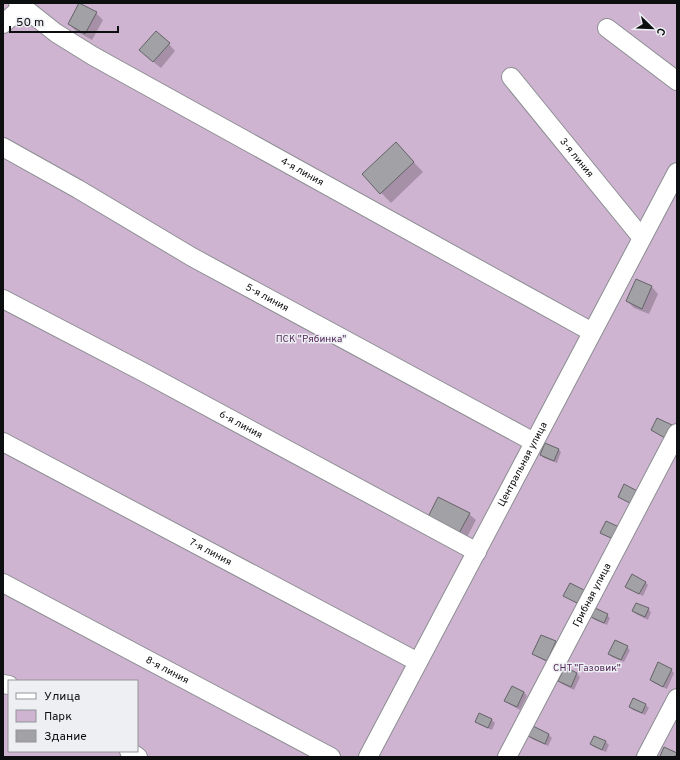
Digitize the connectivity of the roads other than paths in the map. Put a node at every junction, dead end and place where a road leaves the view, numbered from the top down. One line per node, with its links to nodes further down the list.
1 (20, 5): 2 (street); 10 (street, 4-я линия)
2 (3, 24)
3 (607, 28): 5 (street)
4 (511, 77): 8 (street, 3-я линия)
5 (677, 81)
6 (3, 147): 13 (street, 5-я линия)
7 (677, 172): 8 (street, Центральная улица)
8 (642, 238): 10 (street, Центральная улица)
9 (3, 300): 14 (street, 6-я линия)
10 (592, 332): 13 (street, Центральная улица)
11 (677, 433): 20 (street, Грибная улица)
12 (3, 442): 16 (street, 7-я линия)
13 (534, 442): 14 (street, Центральная улица)
14 (477, 552): 16 (street, Центральная улица)
15 (3, 583): 18 (street, 8-я линия)
16 (418, 662): 19 (street, Центральная улица)
17 (677, 698): 21 (street)
18 (331, 757)
19 (368, 757)
20 (507, 757)
21 (646, 757)

